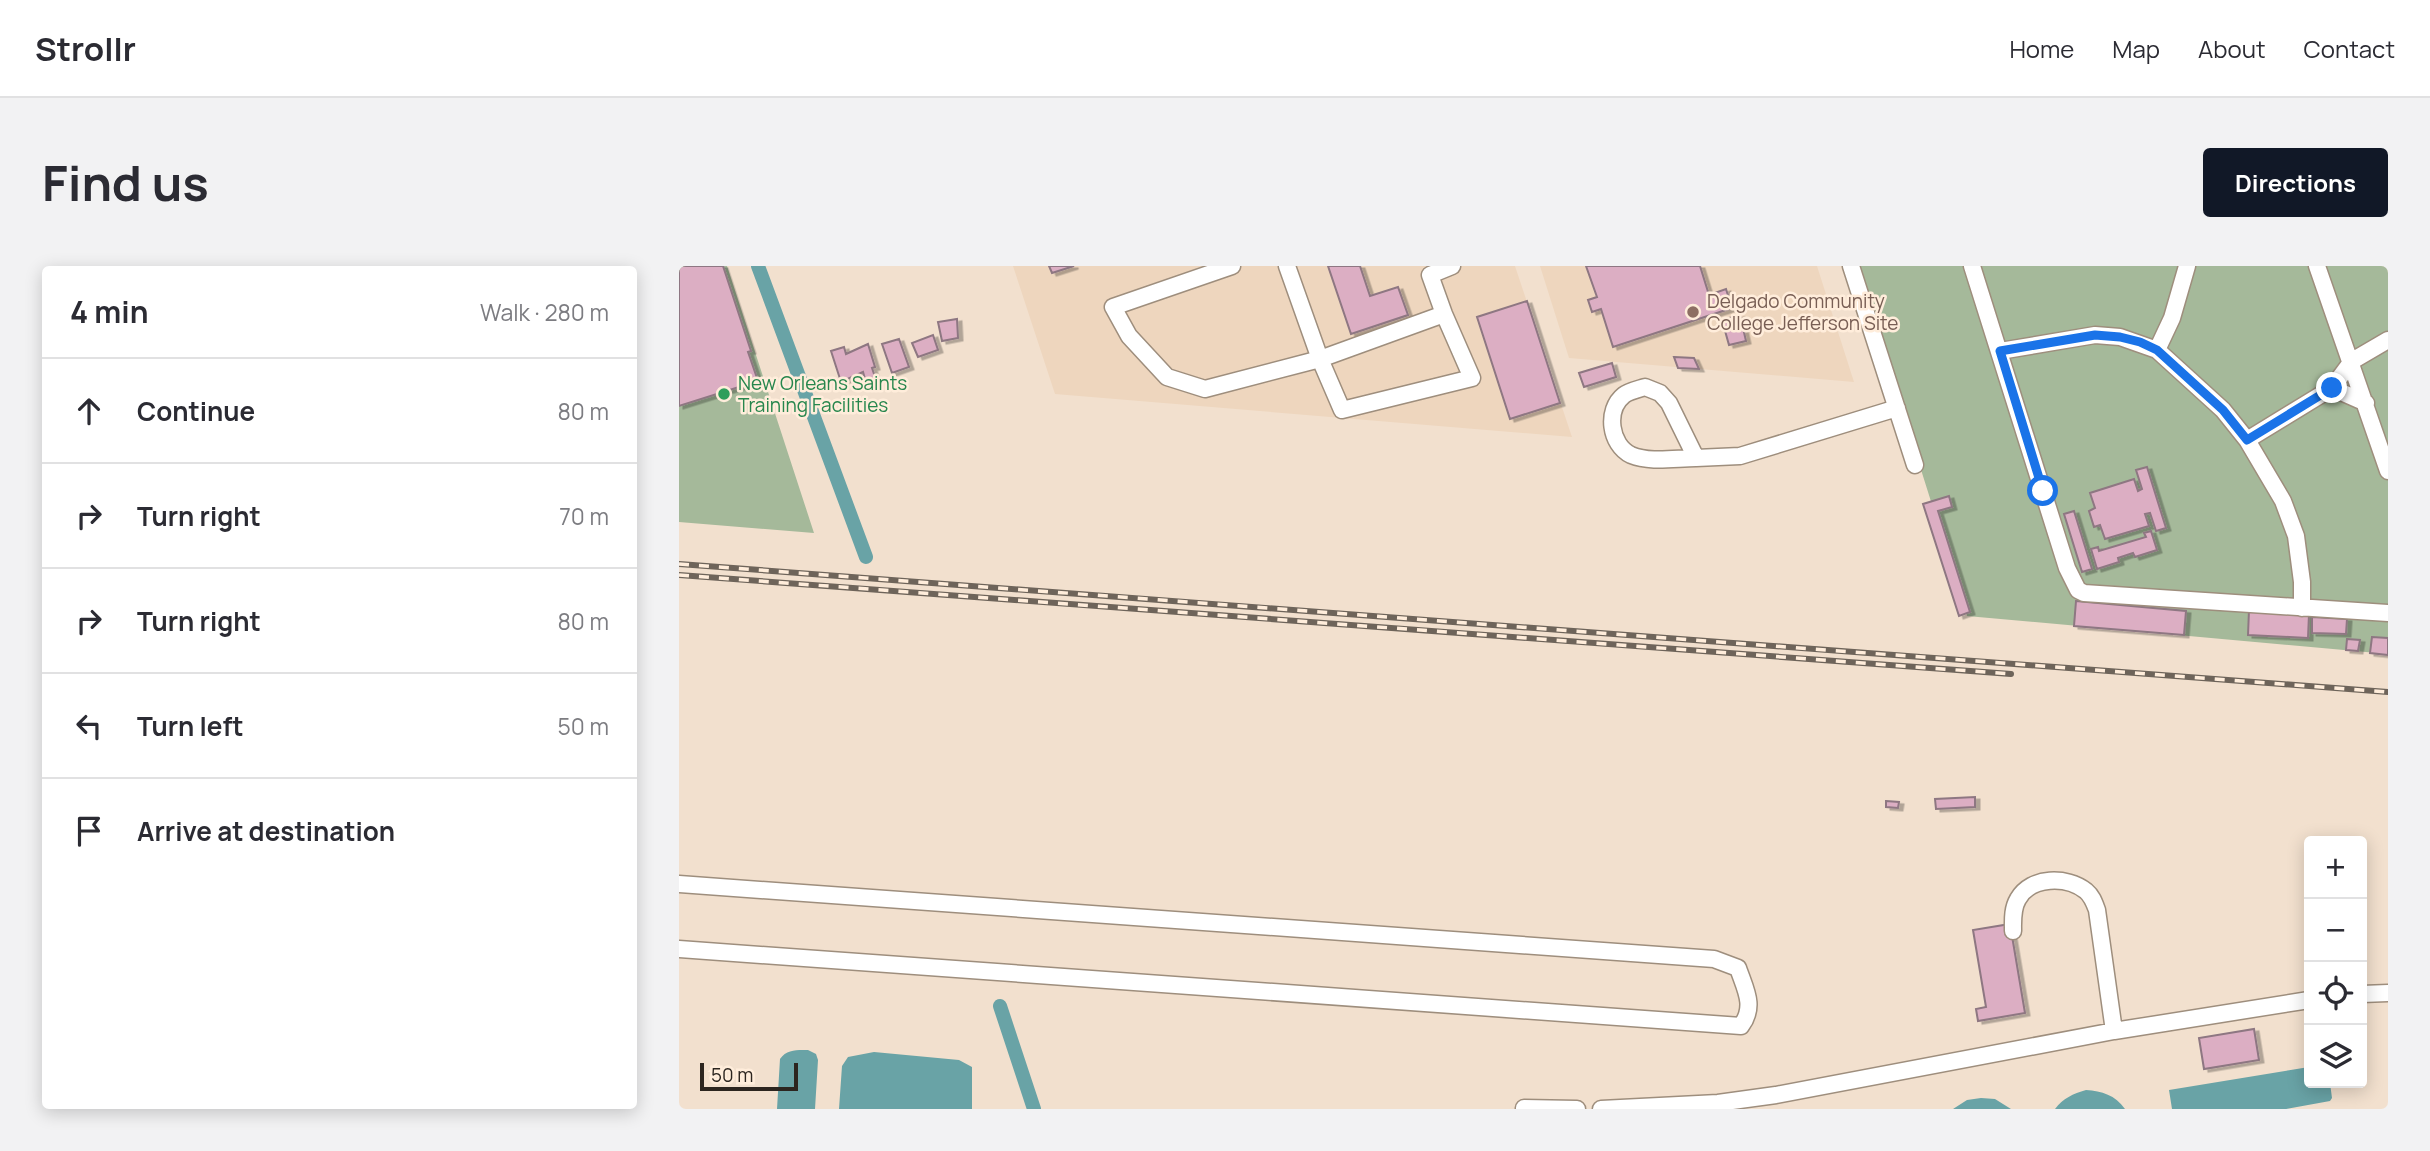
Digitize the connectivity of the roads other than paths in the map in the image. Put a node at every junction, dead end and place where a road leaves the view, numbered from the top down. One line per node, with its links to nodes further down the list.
1 (1232, 266): 14 (street)
2 (1287, 266): 14 (street)
3 (1415, 266): 9 (street)
4 (1452, 266): 9 (street)
5 (1851, 266): 18 (street)
6 (1972, 266): 13 (street)
7 (2187, 266): 12 (street)
8 (2317, 266): 15 (street)
9 (1430, 275): 10 (street)
10 (1444, 314): 14 (street); 14 (street)
11 (2388, 340): 15 (street)
12 (2157, 350): 13 (street); 19 (street)
13 (2000, 351): 23 (street)
14 (1319, 359)
15 (2352, 361): 16 (street); 17 (street)
16 (2332, 388): 17 (street); 19 (street)
17 (2366, 404): 22 (street)
18 (1897, 408): 20 (street); 21 (street)
19 (2247, 440): 23 (street)
20 (1696, 458): 20 (street)
21 (1915, 465)
22 (2388, 471)
23 (2302, 608): 24 (street)
24 (2388, 613)
25 (679, 884): 27 (street)
26 (2013, 931): 31 (street)
27 (679, 949)
28 (2388, 993): 29 (street)
29 (2367, 994)
30 (2304, 1001): 31 (street)
31 (2114, 1031): 34 (street)
32 (1524, 1108): 33 (street)
33 (1577, 1109)
34 (1601, 1109)

